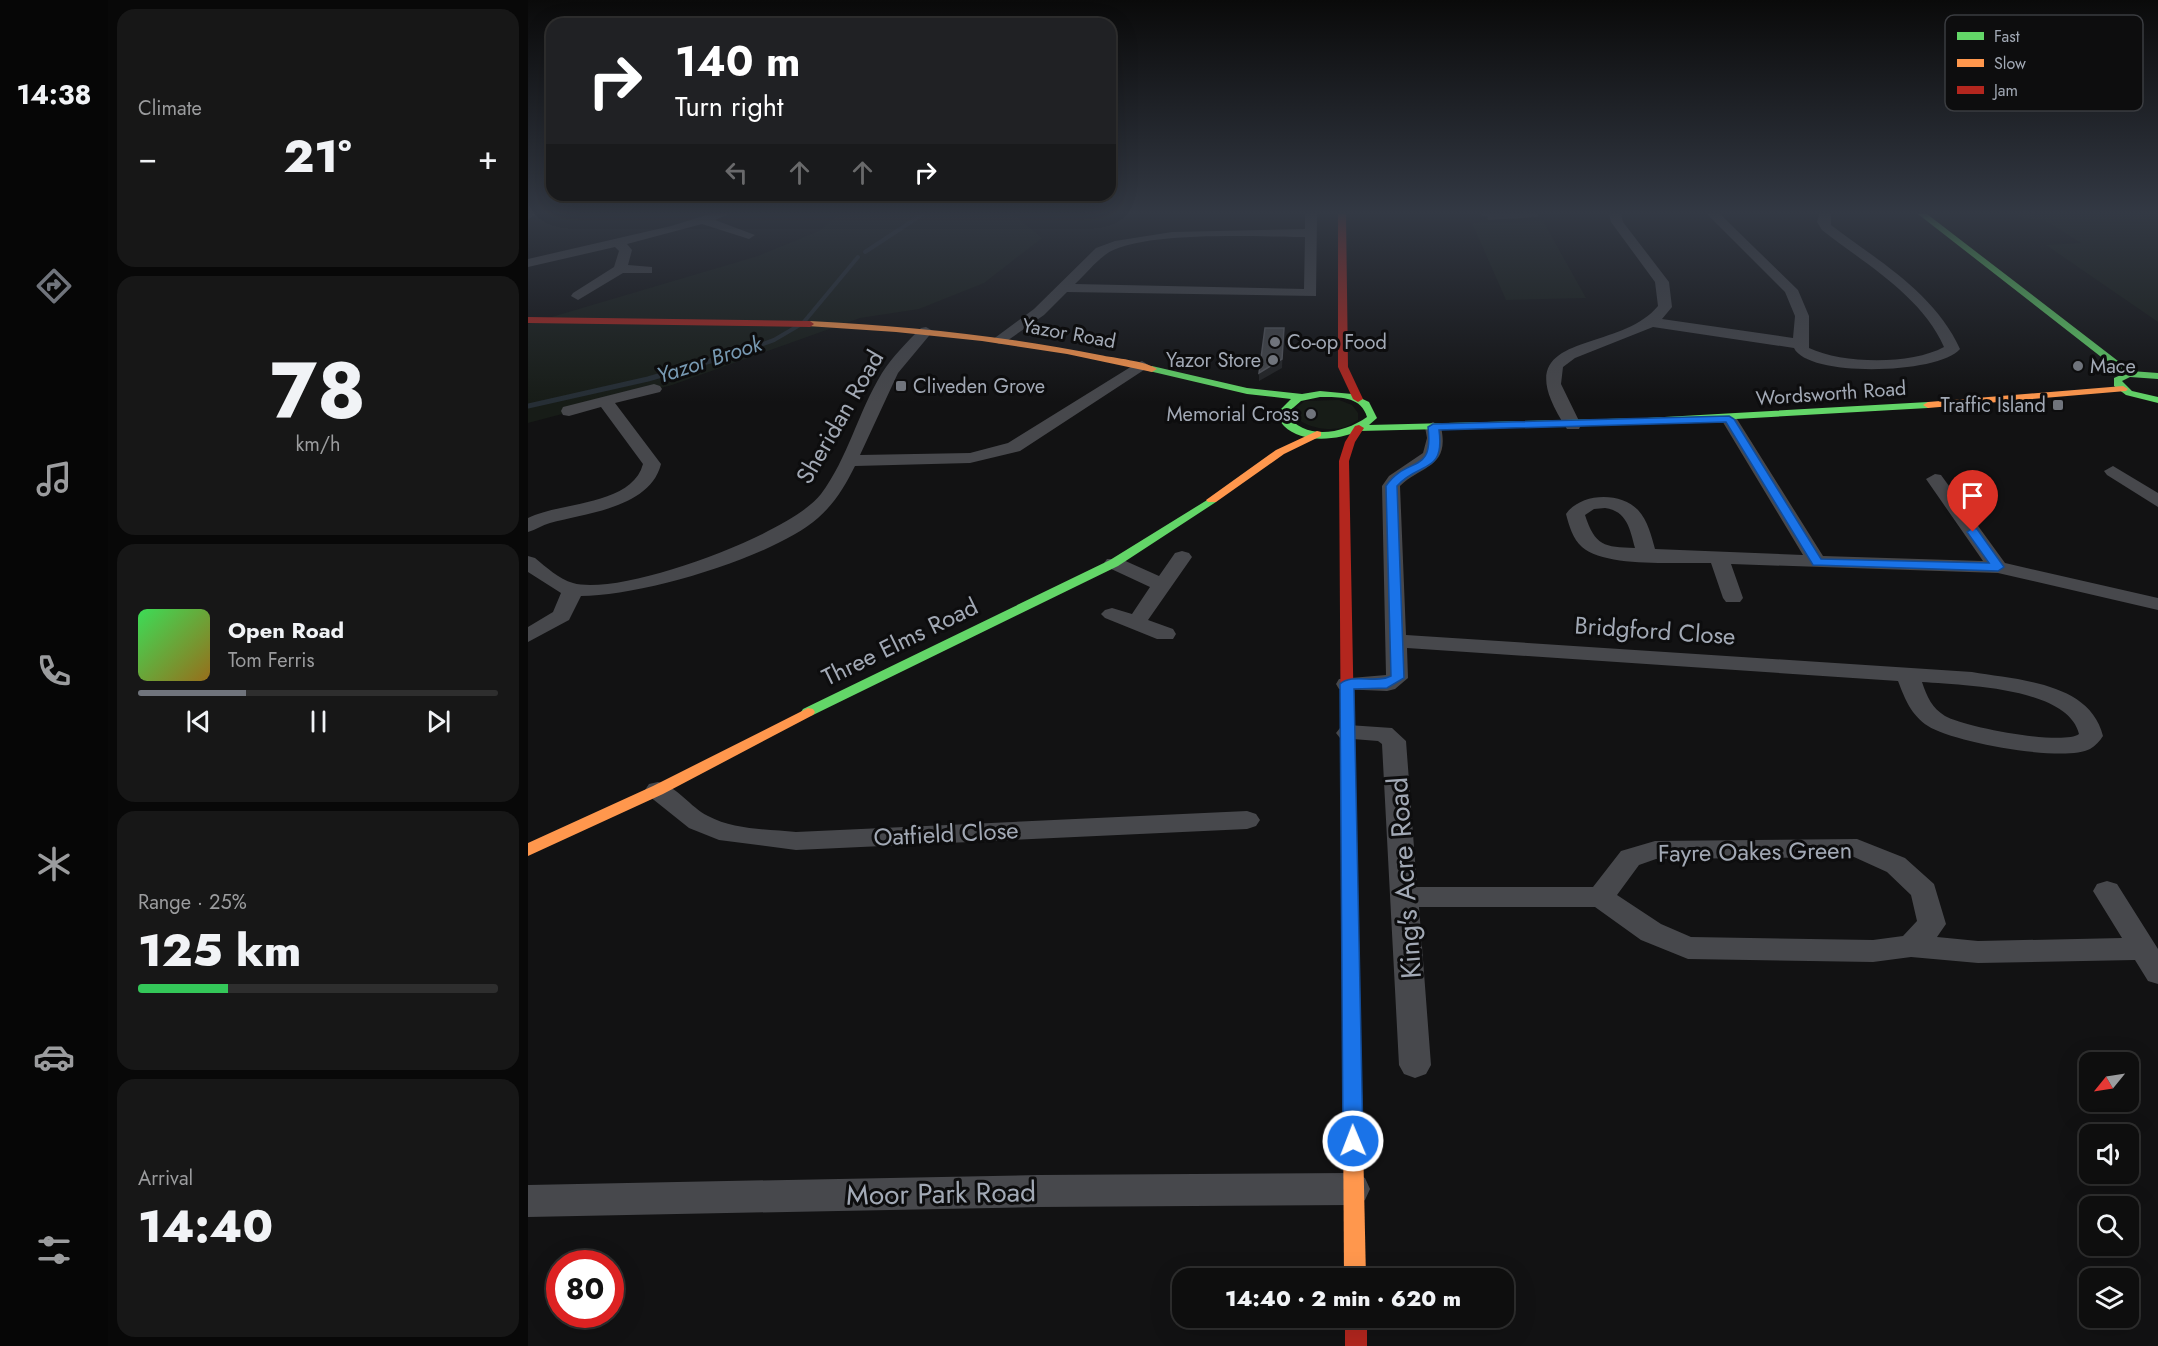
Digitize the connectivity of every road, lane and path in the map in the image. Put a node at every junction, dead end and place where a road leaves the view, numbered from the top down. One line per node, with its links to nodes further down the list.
1 (608, 277): 10 (street)
2 (1076, 277): 9 (street)
3 (1319, 277): 9 (street)
4 (1329, 277): 17 (main road)
5 (1657, 277): 12 (street)
6 (1777, 277): 15 (street)
7 (1889, 277): 15 (street)
8 (2003, 277): 18 (main road)
9 (1065, 288): 14 (street)
10 (578, 296)
11 (528, 320): 13 (main road, Yazor Road)
12 (1651, 322): 15 (street); 31 (street)
13 (926, 331): 14 (main road, Yazor Road); 37 (street, Sheridan Road)
14 (999, 340): 16 (main road, Yazor Road)
15 (1800, 344)
16 (1142, 366): 22 (main road, Yazor Road); 37 (street)
17 (1343, 367): 23 (main road); 24 (main road)
18 (2129, 374): 19 (main road); 21 (main road)
19 (2158, 376)
20 (654, 389): 26 (street)
21 (2123, 389): 25 (main road); 30 (main road, Wordsworth Road)
22 (1240, 392): 23 (main road, Yazor Road); 29 (main road, Yazor Road)
23 (1307, 396): 24 (main road, Yazor Road); 29 (main road)
24 (1358, 399): 28 (main road, Wordsworth Road)
25 (2158, 400)
26 (605, 401): 27 (street); 41 (street)
27 (568, 411)
28 (1372, 411): 32 (main road, Wordsworth Road); 33 (main road, King's Acre Road)
29 (1284, 419): 34 (main road, Yazor Road); 35 (main road)
30 (1729, 419): 31 (main road, Wordsworth Road); 46 (street)
31 (1573, 425): 32 (main road, Wordsworth Road)
32 (1433, 427): 33 (main road, Wordsworth Road); 57 (street)
33 (1360, 428): 34 (main road, Wordsworth Road); 36 (main road, King's Acre Road)
34 (1320, 434): 35 (main road, Three Elms Road); 36 (main road)
35 (1280, 452): 47 (main road, Three Elms Road)
36 (1344, 460): 59 (main road, King's Acre Road)
37 (847, 461): 50 (street, Sheridan Road)
38 (2113, 471): 40 (street)
39 (1935, 479): 48 (street)
40 (2158, 501)
41 (528, 526)
42 (1647, 554): 44 (street)
43 (1182, 557): 49 (street)
44 (1719, 558): 46 (street); 51 (street)
45 (528, 562): 50 (street, Sheridan Road)
46 (1817, 562): 48 (street)
47 (1114, 563): 49 (street); 61 (main road, Three Elms Road)
48 (1998, 567): 52 (street)
49 (1162, 585): 54 (street)
50 (573, 590): 56 (street)
51 (1733, 598)
52 (2158, 604)
53 (1112, 614): 54 (street)
54 (1136, 623): 55 (street)
55 (1165, 634)
56 (528, 636)
57 (1398, 640): 58 (street, Bridgford Close); 59 (street)
58 (1908, 676): 58 (street, Bridgford Close)
59 (1347, 684): 60 (main road, King's Acre Road)
60 (1348, 733): 65 (street, King's Acre Road); 71 (main road, King's Acre Road)
61 (658, 790): 62 (street, Oatfield Close); 63 (main road, Three Elms Road)
62 (1247, 820)
63 (528, 850)
64 (2107, 891): 68 (street)
65 (1406, 897): 66 (street); 70 (street, King's Acre Road)
66 (1600, 897): 67 (street); 67 (street, Fayre Oakes Green)
67 (1911, 946): 68 (street)
68 (2142, 949): 69 (street)
69 (2158, 973)
70 (1415, 1065)
71 (1353, 1189): 72 (street, Moor Park Road); 73 (main road, King's Acre Road)
72 (528, 1201)
73 (1355, 1268)
74 (1356, 1328): 75 (main road)
75 (1356, 1346)

